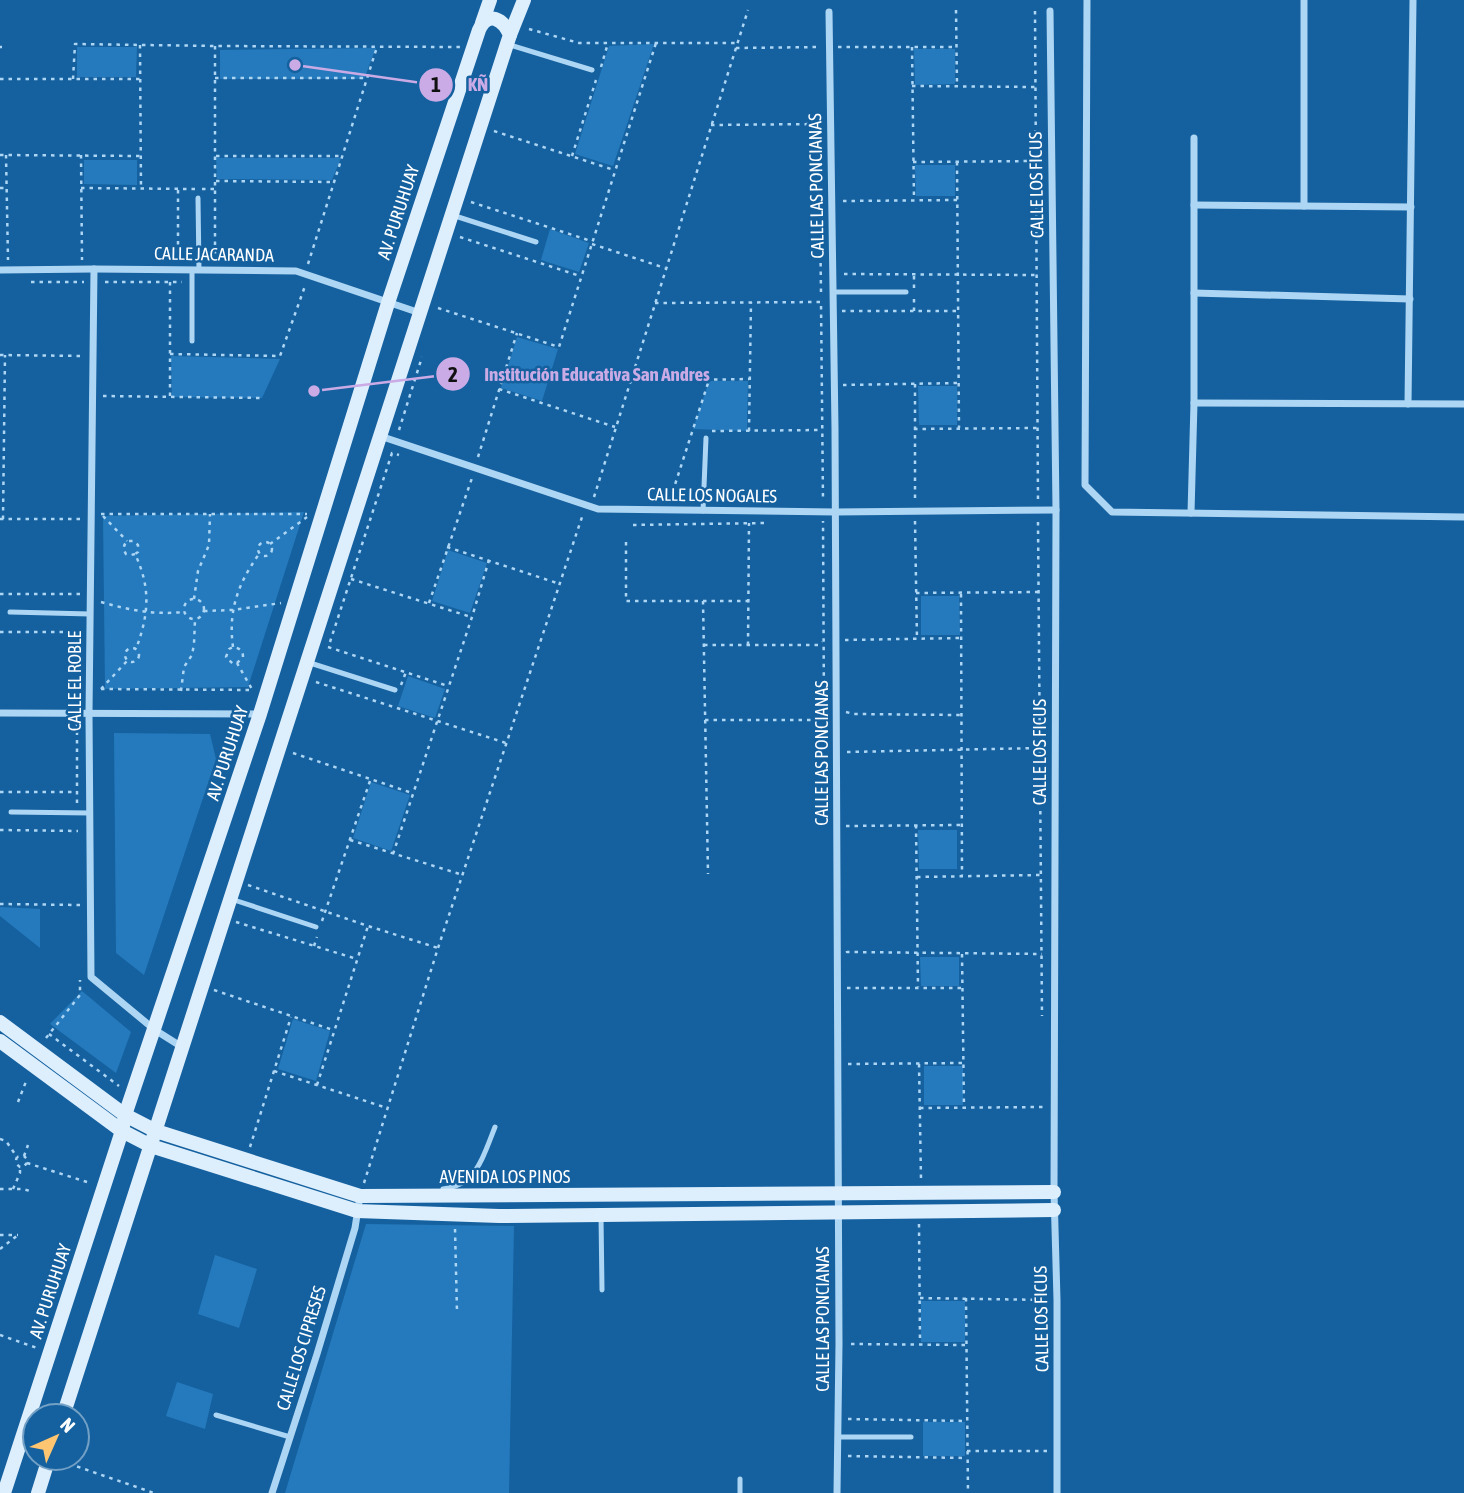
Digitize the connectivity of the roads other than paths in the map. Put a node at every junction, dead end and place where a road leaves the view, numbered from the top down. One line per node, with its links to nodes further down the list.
1 (490, 0): 8 (main road, AV. PURUHUAY)
2 (524, 0): 9 (main road)
3 (1087, 0): 36 (street)
4 (1304, 0): 14 (street)
5 (1413, 0): 15 (street)
6 (1050, 11): 34 (street, CALLE LOS FICUS)
7 (828, 12): 21 (street, CALLE LAS PONCIANAS)
8 (482, 23): 9 (main road); 25 (main road, AV. PURUHUAY)
9 (509, 39): 10 (lane); 16 (main road)
10 (592, 70)
11 (1194, 138): 13 (street)
12 (198, 198): 20 (lane)
13 (1194, 205): 14 (street); 23 (street)
14 (1304, 206): 15 (street)
15 (1411, 207): 24 (street)
16 (452, 215): 17 (lane); 26 (main road)
17 (536, 242)
18 (94, 269): 19 (street, CALLE JACARANDA); 20 (street, CALLE JACARANDA); 39 (street, CALLE EL ROBLE)
19 (0, 270)
20 (196, 270): 25 (street, CALLE JACARANDA); 27 (lane)
21 (833, 292): 22 (lane); 35 (street, CALLE LAS PONCIANAS)
22 (906, 292)
23 (1194, 293): 24 (street); 28 (street)
24 (1410, 299): 29 (street)
25 (388, 303): 26 (street, CALLE JACARANDA); 44 (main road, AV. PURUHUAY)
26 (420, 313): 31 (main road)
27 (192, 341)
28 (1194, 403): 29 (street); 36 (street)
29 (1408, 404): 30 (street)
30 (1464, 404)
31 (380, 436): 33 (street, CALLE LOS NOGALES); 40 (main road)
32 (706, 438): 33 (lane)
33 (703, 510): 35 (street, CALLE LOS NOGALES)
34 (1056, 510): 35 (street, CALLE LOS NOGALES); 58 (street, CALLE LOS FICUS)
35 (835, 512): 59 (street, CALLE LAS PONCIANAS)
36 (1191, 513): 37 (street)
37 (1464, 517)
38 (10, 612): 39 (lane)
39 (90, 614): 43 (street, CALLE EL ROBLE)
40 (307, 662): 41 (lane); 47 (main road)
41 (395, 690)
42 (0, 713): 43 (street)
43 (89, 714): 44 (street); 46 (street, CALLE EL ROBLE)
44 (260, 714): 50 (main road, AV. PURUHUAY)
45 (11, 811): 46 (lane)
46 (90, 813): 50 (street, CALLE EL ROBLE)
47 (230, 899): 48 (lane); 52 (main road)
48 (319, 925)
49 (0, 1022): 53 (main road, AVENIDA LOS PINOS)
50 (155, 1030): 52 (street, CALLE EL ROBLE); 53 (main road, AV. PURUHUAY)
51 (0, 1041): 55 (main road)
52 (183, 1047): 56 (main road)
53 (125, 1115): 55 (main road, AV. PURUHUAY); 56 (main road, AVENIDA LOS PINOS)
54 (495, 1127): 61 (lane)
55 (122, 1130): 57 (main road); 74 (main road, AV. PURUHUAY)
56 (156, 1131): 57 (main road); 60 (main road, AVENIDA LOS PINOS)
57 (151, 1146): 63 (main road); 67 (main road)
58 (1054, 1192): 59 (main road, AVENIDA LOS PINOS); 62 (street, CALLE LOS FICUS)
59 (838, 1193): 61 (main road, AVENIDA LOS PINOS); 64 (street, CALLE LAS PONCIANAS)
60 (360, 1196): 61 (main road, AVENIDA LOS PINOS); 63 (street, CALLE LOS CIPRESES)
61 (416, 1196)
62 (1054, 1210): 64 (main road); 79 (street, CALLE LOS FICUS)
63 (357, 1212): 65 (main road); 69 (street, CALLE LOS CIPRESES)
64 (838, 1213): 65 (main road); 70 (street, CALLE LAS PONCIANAS)
65 (601, 1215): 66 (lane)
66 (602, 1290)
67 (68, 1402)
68 (216, 1415): 69 (lane)
69 (290, 1437): 76 (street, CALLE LOS CIPRESES)
70 (838, 1437): 71 (lane); 78 (street, CALLE LAS PONCIANAS)
71 (911, 1437)
72 (45, 1472): 75 (main road)
73 (740, 1479): 77 (lane)
74 (4, 1493)
75 (38, 1493)
76 (272, 1493)
77 (740, 1493)
78 (838, 1493)
79 (1058, 1493)

